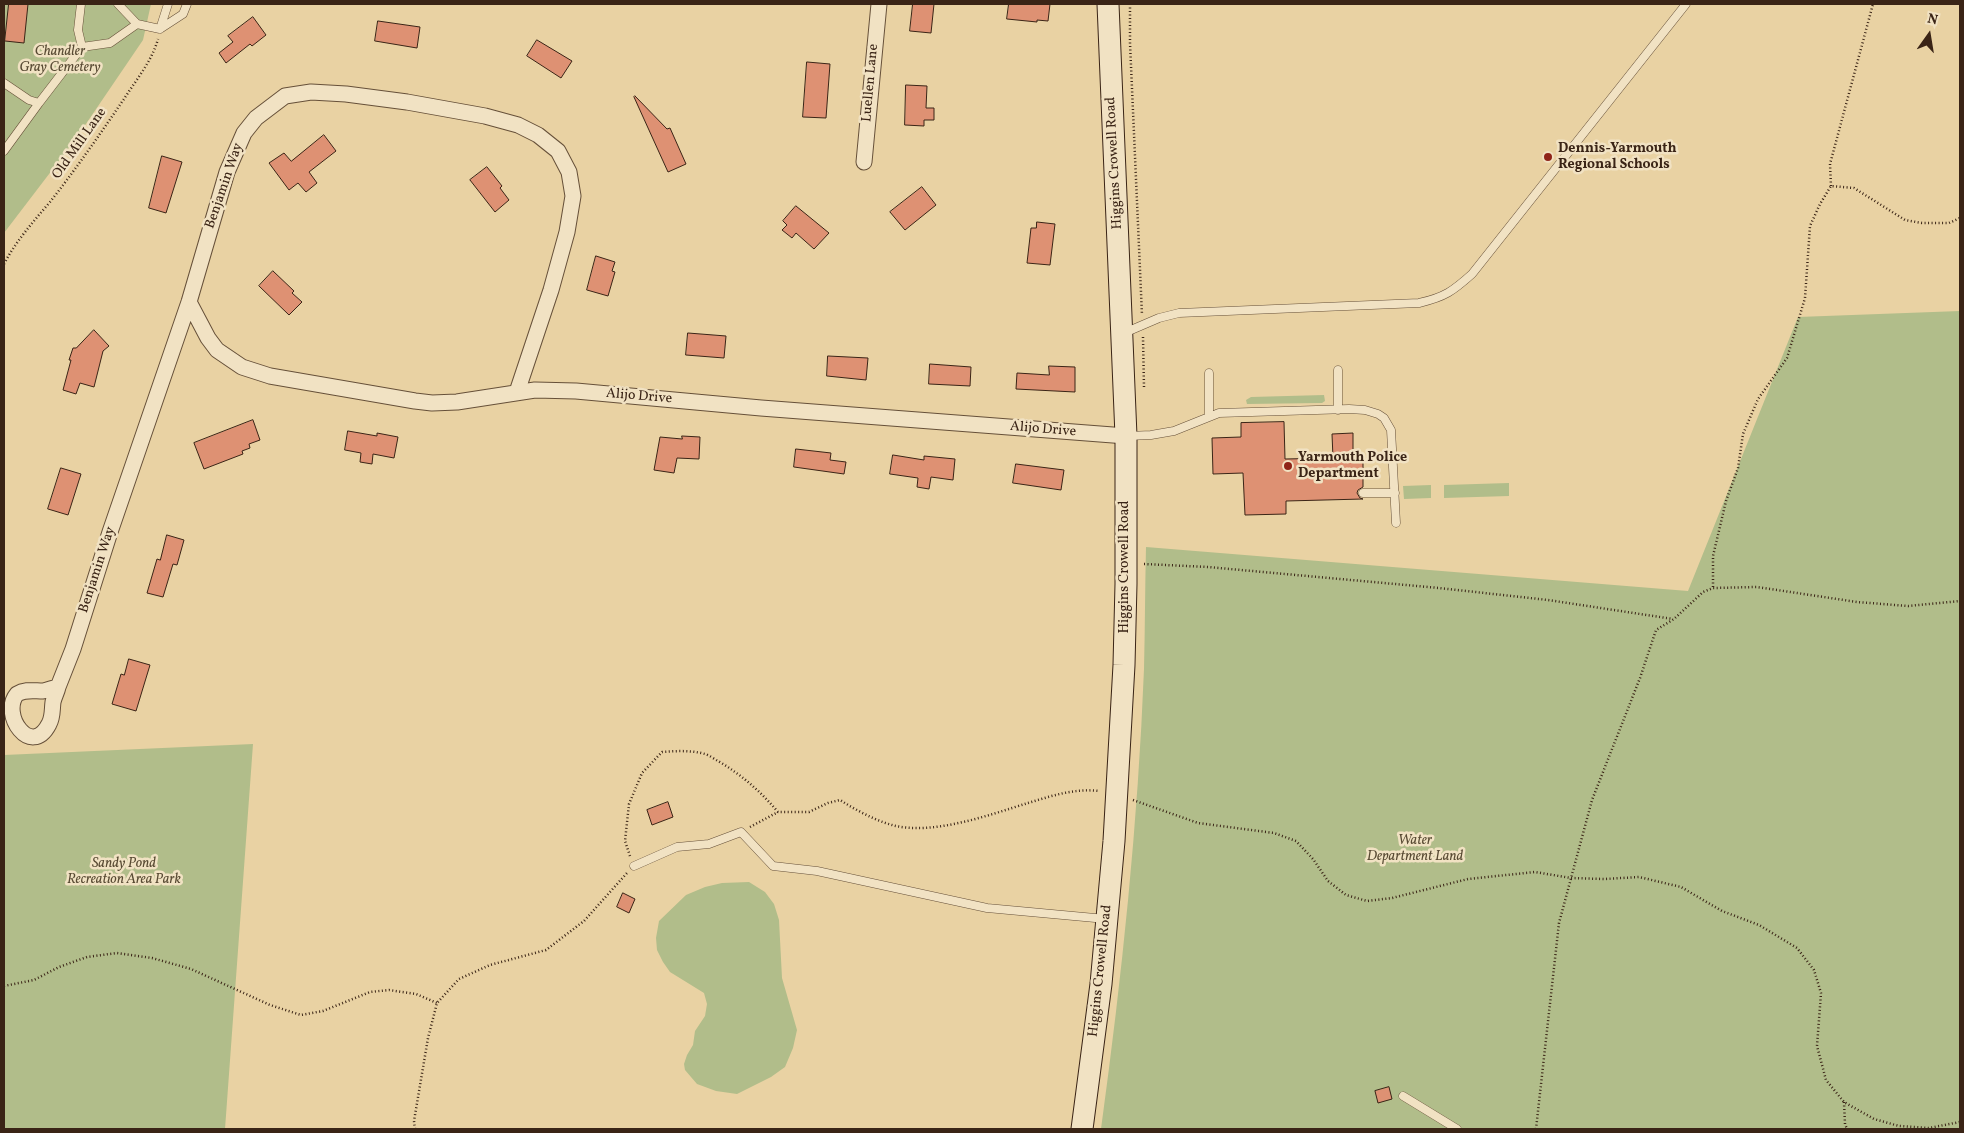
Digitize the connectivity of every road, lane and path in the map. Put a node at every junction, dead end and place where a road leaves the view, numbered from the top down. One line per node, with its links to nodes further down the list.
1 (81, 4): 12 (lane)
2 (118, 4): 10 (lane)
3 (168, 4): 11 (lane)
4 (187, 4): 11 (lane)
5 (878, 4): 16 (street, Luellen Lane)
6 (1108, 4): 22 (main road, Higgins Crowell Road)
7 (1130, 4): 21 (path)
8 (1686, 4): 22 (lane)
9 (1873, 4): 17 (path)
10 (137, 24): 11 (lane); 12 (lane)
11 (160, 29): 19 (path, Old Mill Lane)
12 (82, 48): 14 (lane)
13 (4, 84): 14 (lane)
14 (39, 102): 15 (lane)
15 (4, 151)
16 (864, 162)
17 (1832, 186): 18 (path); 34 (path)
18 (1960, 218)
19 (4, 264)
20 (189, 302): 25 (street, Alijo Drive); 25 (street, Benjamin Way); 37 (street, Benjamin Way)
21 (1141, 302)
22 (1132, 334): 26 (path); 29 (main road, Higgins Crowell Road)
23 (1338, 370): 27 (lane)
24 (1209, 373): 28 (lane)
25 (517, 392): 29 (street, Alijo Drive)
26 (1144, 395)
27 (1338, 410): 28 (lane); 31 (lane)
28 (1209, 416): 29 (lane)
29 (1126, 436): 33 (main road, Higgins Crowell Road)
30 (1363, 493): 31 (lane)
31 (1395, 493): 32 (lane)
32 (1396, 523)
33 (1126, 560): 36 (path); 38 (main road, Higgins Crowell Road)
34 (1713, 588): 35 (path); 36 (path)
35 (1960, 601)
36 (1674, 619): 42 (path)
37 (58, 687)
38 (1117, 793): 39 (path); 42 (path); 43 (main road, Higgins Crowell Road)
39 (778, 812): 40 (path); 41 (path)
40 (741, 832): 41 (lane); 43 (lane)
41 (634, 866): 45 (path)
42 (1571, 878): 47 (path); 52 (path)
43 (1106, 919): 50 (main road, Higgins Crowell Road)
44 (4, 986): 45 (path)
45 (437, 1003): 49 (path)
46 (1403, 1096): 51 (lane)
47 (1844, 1102): 48 (path); 53 (path)
48 (1960, 1122)
49 (415, 1129)
50 (1082, 1129)
51 (1457, 1129)
52 (1536, 1129)
53 (1848, 1129)

